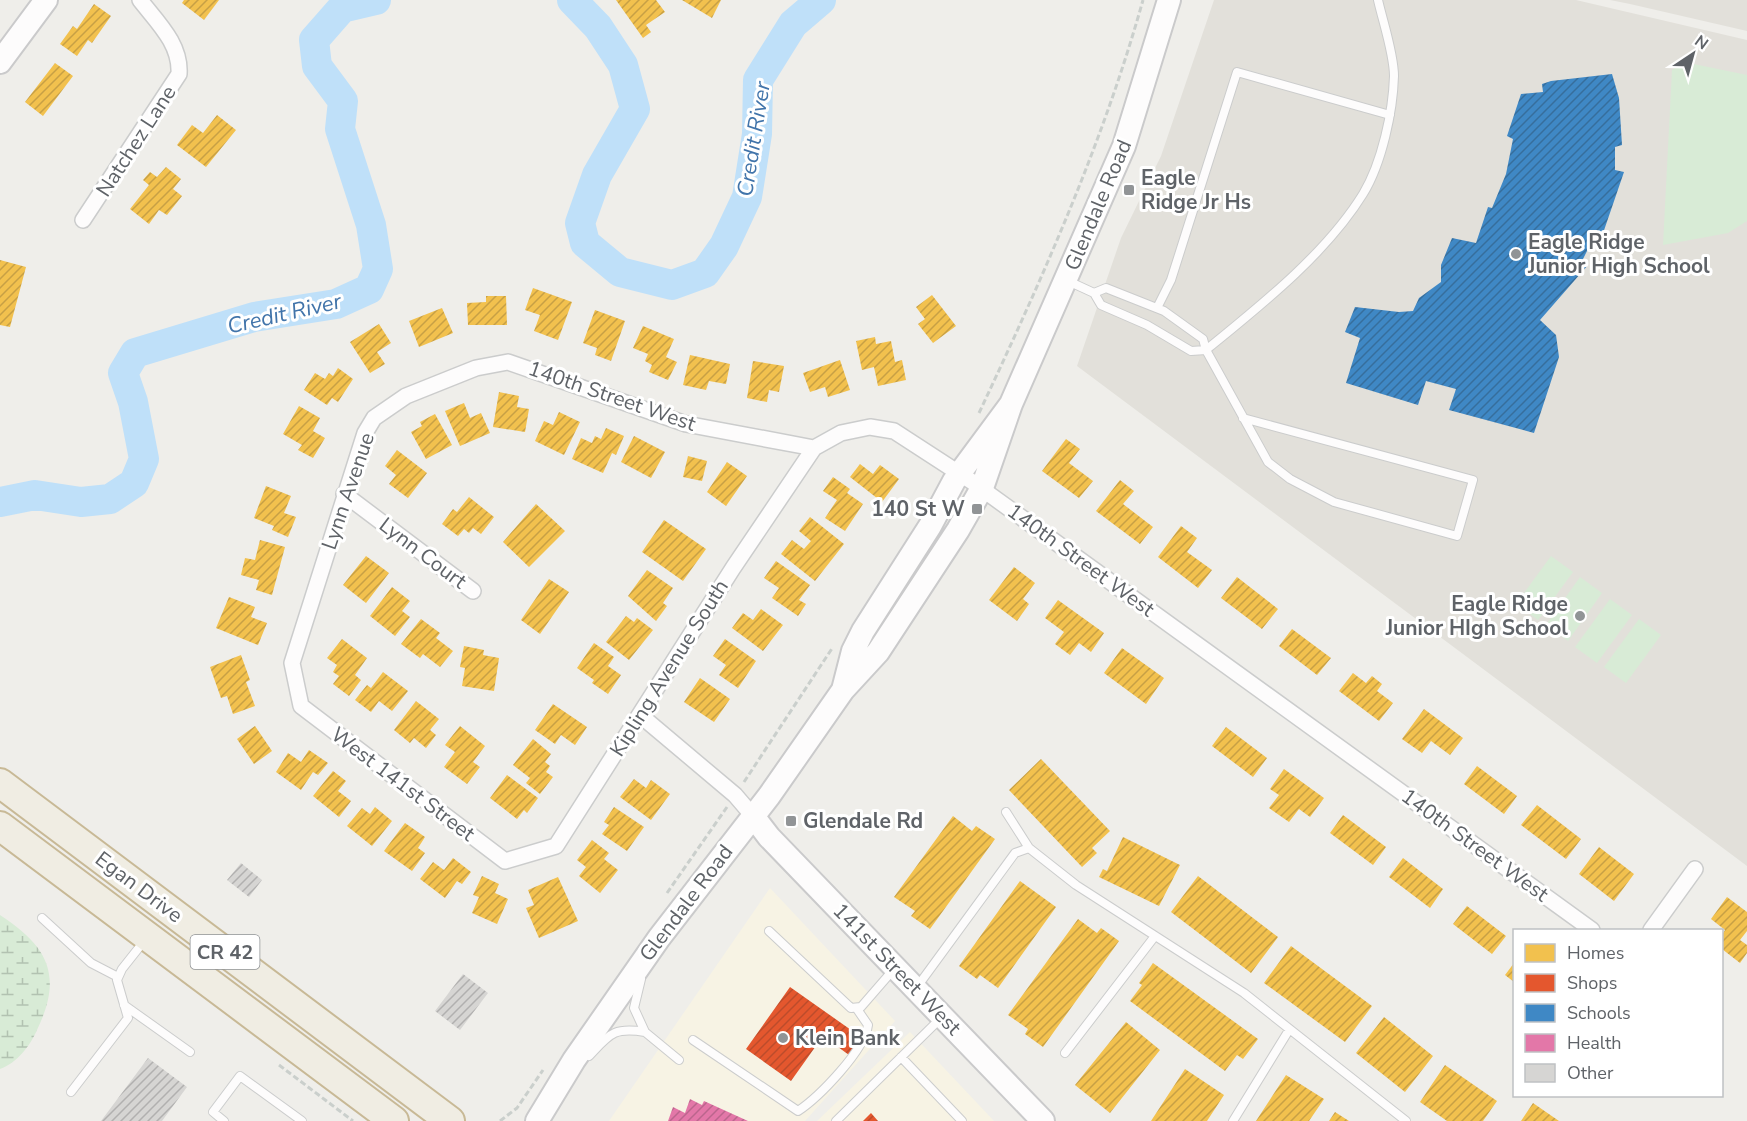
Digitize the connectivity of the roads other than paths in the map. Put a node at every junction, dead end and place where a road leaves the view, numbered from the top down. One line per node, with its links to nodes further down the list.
1 (46, 0): 5 (main road)
2 (140, 0): 7 (street, Natchez Lane)
3 (1169, 0): 8 (main road, Glendale Road)
4 (1378, 0): 6 (lane)
5 (0, 62)
6 (1390, 115): 10 (lane); 11 (lane)
7 (83, 220)
8 (1066, 280): 9 (lane); 13 (main road, Glendale Road)
9 (1094, 293): 10 (lane); 11 (lane)
10 (1157, 308): 11 (lane)
11 (1206, 350): 14 (lane)
12 (508, 362): 15 (street, 140th Street West); 18 (street, Lynn Avenue)
13 (1011, 404): 16 (main road, Glendale Road); 17 (main road, Glendale Road)
14 (1243, 418): 14 (lane)
15 (814, 448): 16 (street, 140th Street West); 22 (street, Kipling Avenue South)
16 (960, 473): 17 (street, 140th Street West); 20 (main road, Glendale Road)
17 (982, 488): 20 (main road, Glendale Road); 31 (street, 140th Street West)
18 (344, 494): 19 (street, Lynn Court); 21 (street, Lynn Avenue)
19 (473, 591)
20 (843, 690): 25 (main road, Glendale Road)
21 (301, 706): 28 (street, West 141st Street)
22 (640, 715): 25 (street); 28 (street, Kipling Avenue South)
23 (0, 783): 55 (highway, Egan Drive / CR 42)
24 (1006, 812): 27 (lane)
25 (753, 816): 36 (main road, Glendale Road); 37 (main road, 141st Street West)
26 (0, 826): 35 (highway, Egan Drive / CR 42)
27 (1029, 848): 34 (lane); 39 (lane)
28 (505, 861)
29 (1695, 869): 32 (street)
30 (42, 918): 38 (lane)
31 (1591, 929)
32 (1652, 929)
33 (769, 931): 41 (lane)
34 (1155, 936): 43 (lane); 47 (lane)
35 (148, 937): 38 (lane); 54 (highway, Egan Drive / CR 42)
36 (659, 938): 44 (lane); 50 (main road, Glendale Road)
37 (895, 968): 39 (main road, 141st Street West); 41 (lane)
38 (118, 977): 40 (lane)
39 (916, 989): 42 (main road, 141st Street West)
40 (124, 1005): 46 (lane); 51 (lane)
41 (857, 1009): 45 (lane)
42 (942, 1017): 48 (lane); 59 (main road, 141st Street West)
43 (1289, 1030): 60 (lane); 61 (lane)
44 (645, 1032): 49 (lane); 50 (lane)
45 (693, 1040)
46 (190, 1052)
47 (1065, 1053)
48 (901, 1058): 57 (lane); 58 (lane)
49 (679, 1060)
50 (554, 1091): 56 (main road, Glendale Road)
51 (71, 1092)
52 (225, 1121): 53 (lane)
53 (302, 1121)
54 (394, 1121)
55 (450, 1121)
56 (537, 1121)
57 (836, 1121)
58 (962, 1121)
59 (1043, 1121)
60 (1233, 1121)
61 (1406, 1121)

